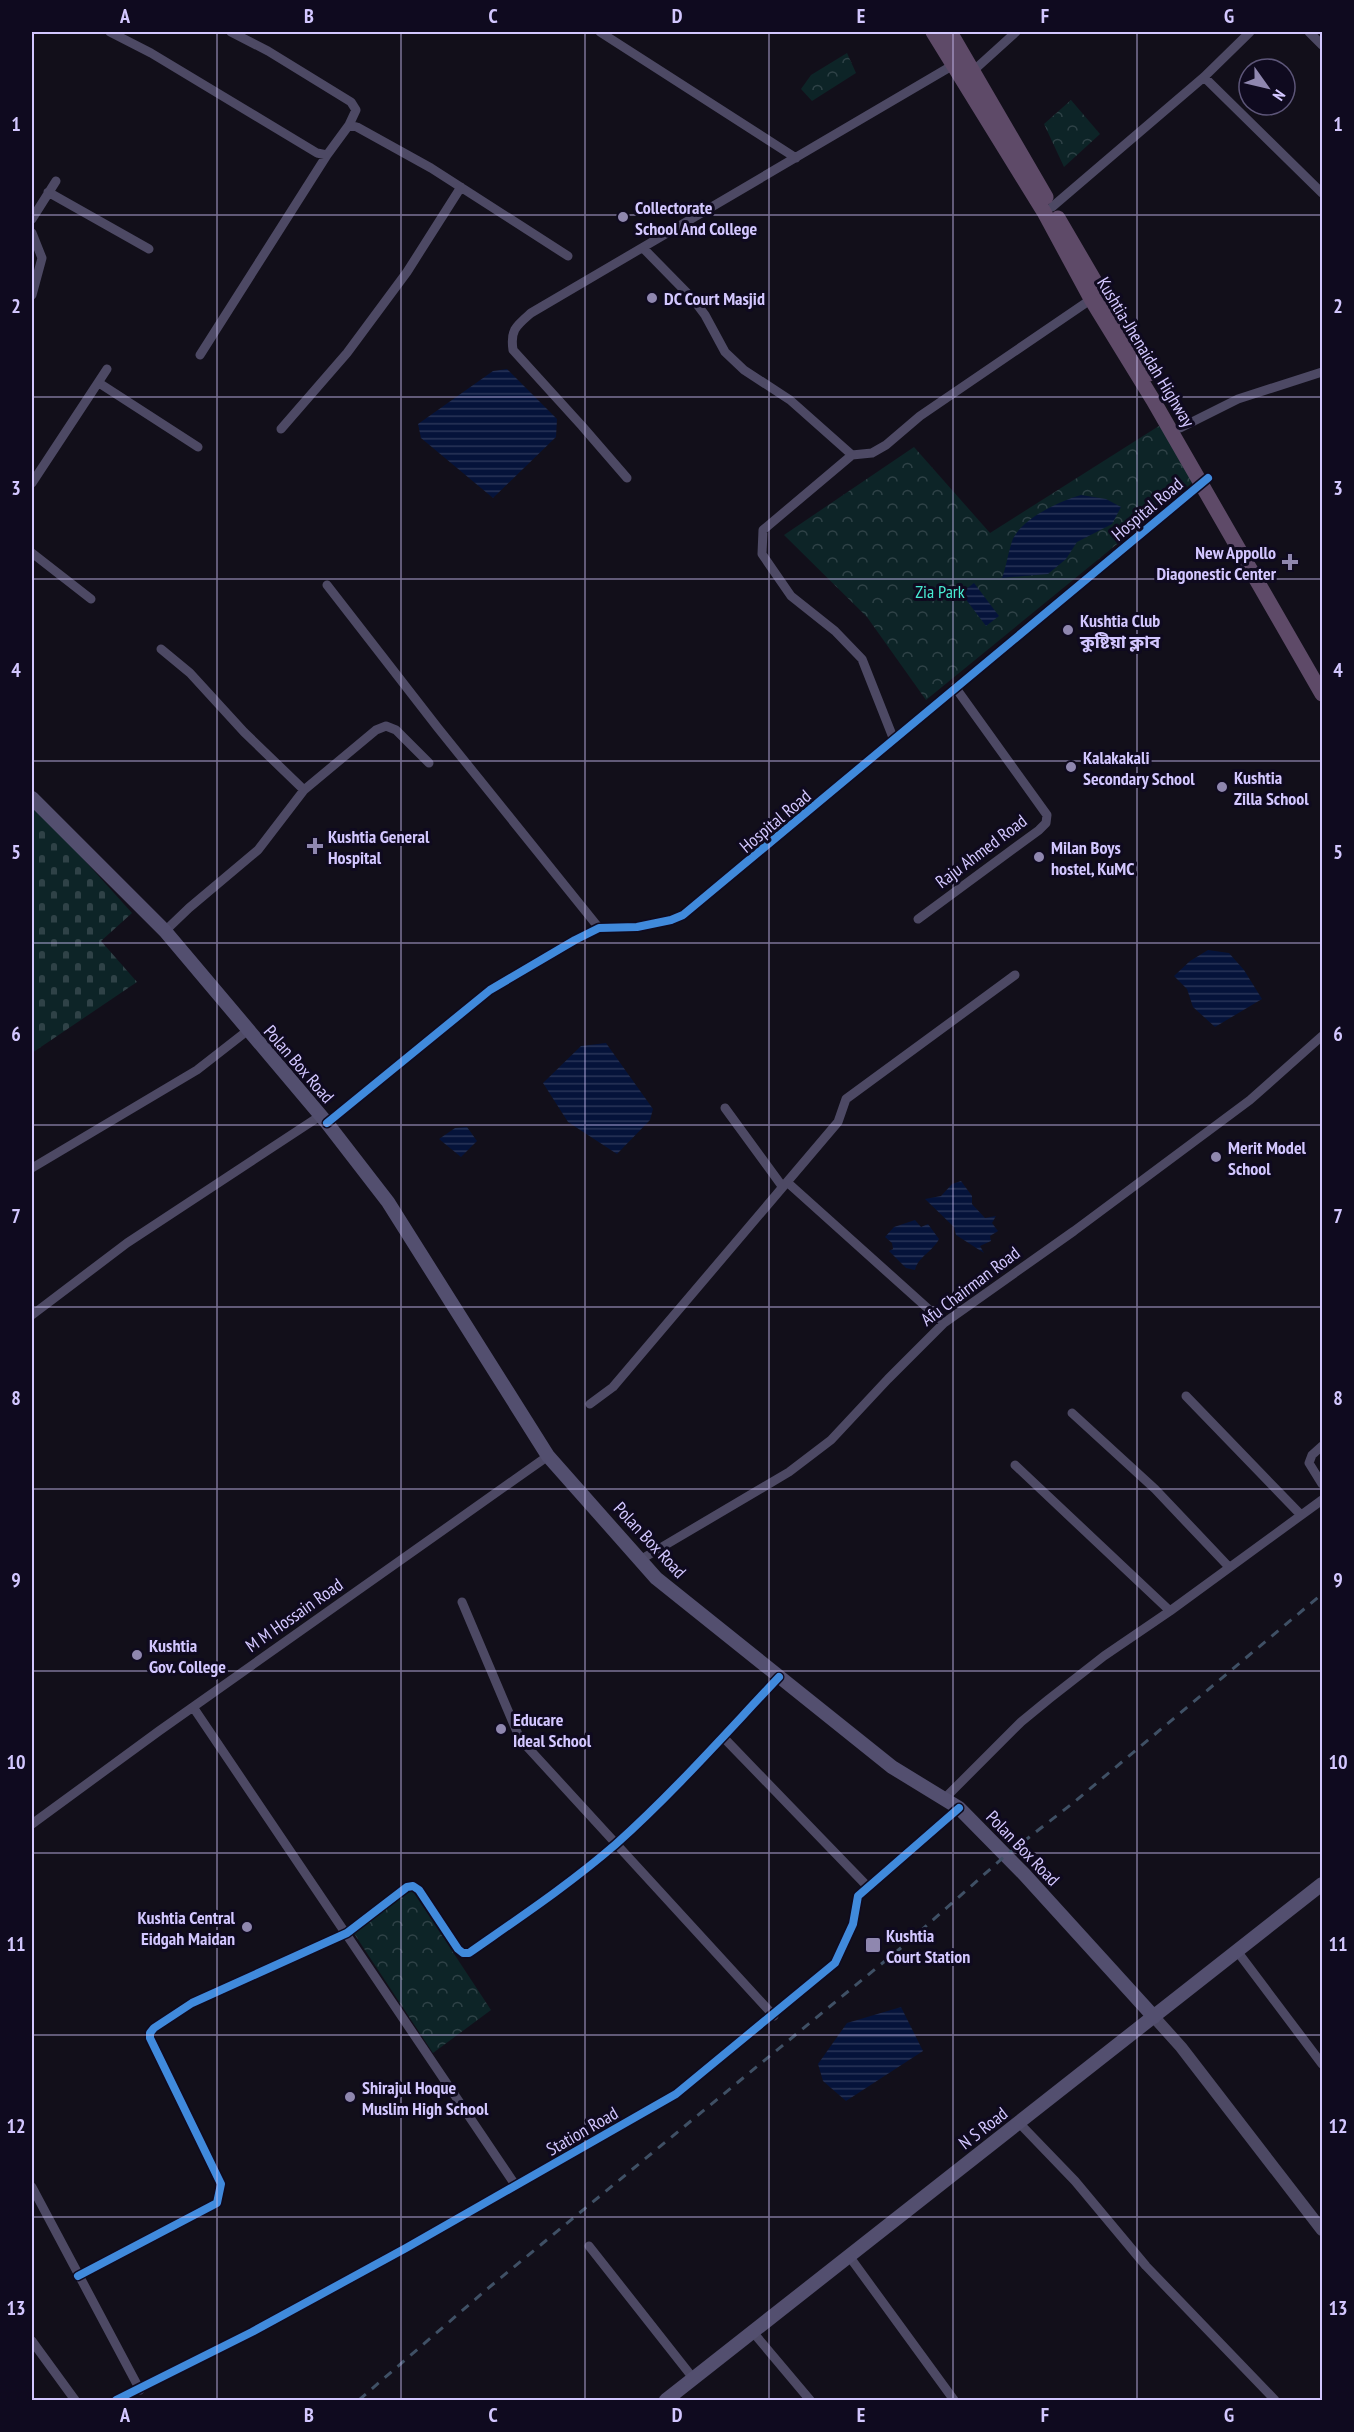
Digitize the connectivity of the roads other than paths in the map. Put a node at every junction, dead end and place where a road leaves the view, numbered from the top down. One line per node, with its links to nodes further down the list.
1 (110, 32): 13 (street)
2 (231, 32): 12 (street)
3 (600, 32): 14 (street)
4 (933, 32): 10 (highway, Kushtia-Jhenaidah Highway)
5 (950, 32): 10 (highway, Kushtia-Jhenaidah Highway)
6 (1016, 32): 10 (street)
7 (1251, 32): 11 (street)
8 (1309, 32): 9 (street)
9 (1323, 45)
10 (964, 65): 14 (street); 19 (highway, Kushtia-Jhenaidah Highway); 26 (highway, Kushtia-Jhenaidah Highway)
11 (1204, 77): 18 (street); 19 (street)
12 (349, 125): 13 (street); 16 (street)
13 (327, 155): 27 (street)
14 (796, 158): 22 (street)
15 (56, 181): 17 (street)
16 (461, 187): 24 (street); 32 (street)
17 (48, 192): 20 (street); 23 (street)
18 (1323, 193)
19 (1052, 207): 26 (highway, Kushtia-Jhenaidah Highway)
20 (32, 219)
21 (32, 233): 25 (street)
22 (643, 248): 35 (street); 36 (street)
23 (149, 249)
24 (568, 256)
25 (32, 295)
26 (1096, 296): 31 (highway, Kushtia-Jhenaidah Highway); 35 (street)
27 (200, 355)
28 (107, 369): 30 (street)
29 (1323, 372): 33 (street)
30 (99, 383): 34 (street); 38 (street)
31 (1157, 398): 33 (highway, Kushtia-Jhenaidah Highway); 37 (highway, Kushtia-Jhenaidah Highway)
32 (281, 429)
33 (1180, 429): 37 (highway, Kushtia-Jhenaidah Highway)
34 (198, 447)
35 (852, 455): 47 (street)
36 (627, 478)
37 (1205, 481): 42 (highway, Kushtia-Jhenaidah Highway); 45 (street, Hospital Road)
38 (32, 483)
39 (32, 553): 41 (street)
40 (327, 585): 52 (street)
41 (91, 599)
42 (1276, 605): 44 (highway, Kushtia-Jhenaidah Highway); 46 (highway, Kushtia-Jhenaidah Highway)
43 (161, 649): 49 (street)
44 (1323, 675)
45 (955, 687): 47 (street, Hospital Road); 51 (street, Raju Ahmed Road)
46 (1323, 694)
47 (894, 740): 52 (street, Hospital Road)
48 (429, 764): 49 (street)
49 (304, 790): 53 (street)
50 (32, 798): 53 (main road, Polan Box Road)
51 (918, 919)
52 (599, 928): 58 (street, Hospital Road)
53 (165, 931): 55 (main road, Polan Box Road)
54 (1015, 975): 60 (street)
55 (248, 1031): 58 (main road, Polan Box Road); 59 (street)
56 (1323, 1036): 62 (street, Afu Chairman Road)
57 (725, 1108): 60 (street)
58 (323, 1120): 61 (street, Hospital Road); 67 (main road, Polan Box Road)
59 (32, 1168)
60 (784, 1184): 62 (street); 64 (street)
61 (32, 1315)
62 (944, 1323): 72 (street, Afu Chairman Road)
63 (1186, 1396): 71 (street)
64 (590, 1404)
65 (1072, 1413): 73 (street)
66 (1323, 1446): 69 (street)
67 (548, 1456): 72 (main road, Polan Box Road); 77 (street, M M Hossain Road)
68 (1015, 1465): 75 (street)
69 (1323, 1484)
70 (1323, 1500): 71 (street)
71 (1301, 1515): 73 (street)
72 (640, 1560): 76 (main road, Polan Box Road)
73 (1229, 1567): 75 (street)
74 (462, 1602): 82 (street)
75 (1170, 1611): 79 (street)
76 (779, 1677): 78 (street); 79 (main road, Polan Box Road)
77 (193, 1707): 81 (street, M M Hossain Road); 85 (street)
78 (723, 1737): 82 (street); 84 (street)
79 (945, 1798): 80 (main road, Polan Box Road)
80 (959, 1808): 84 (street, Station Road); 88 (main road, Polan Box Road)
81 (32, 1824)
82 (617, 1843): 85 (street); 87 (street)
83 (1323, 1884): 86 (main road, N S Road)
84 (868, 1887): 87 (street, Station Road)
85 (347, 1933): 91 (street); 96 (street)
86 (1237, 1951): 88 (main road, N S Road); 89 (street)
87 (774, 2016): 91 (street, Station Road)
88 (1154, 2017): 90 (main road, N S Road); 93 (street, Polan Box Road)
89 (1323, 2064)
90 (1019, 2123): 95 (main road, N S Road); 106 (street)
91 (516, 2186): 100 (street, Station Road)
92 (32, 2187): 96 (street)
93 (1323, 2230)
94 (589, 2246): 99 (street)
95 (849, 2256): 97 (main road, N S Road); 105 (street)
96 (78, 2276): 100 (street)
97 (752, 2331): 99 (main road, N S Road); 104 (street)
98 (32, 2342): 101 (street)
99 (693, 2378): 103 (main road, N S Road)
100 (140, 2390): 102 (street, Station Road)
101 (75, 2400)
102 (116, 2400)
103 (666, 2400)
104 (810, 2400)
105 (954, 2400)
106 (1275, 2400)

